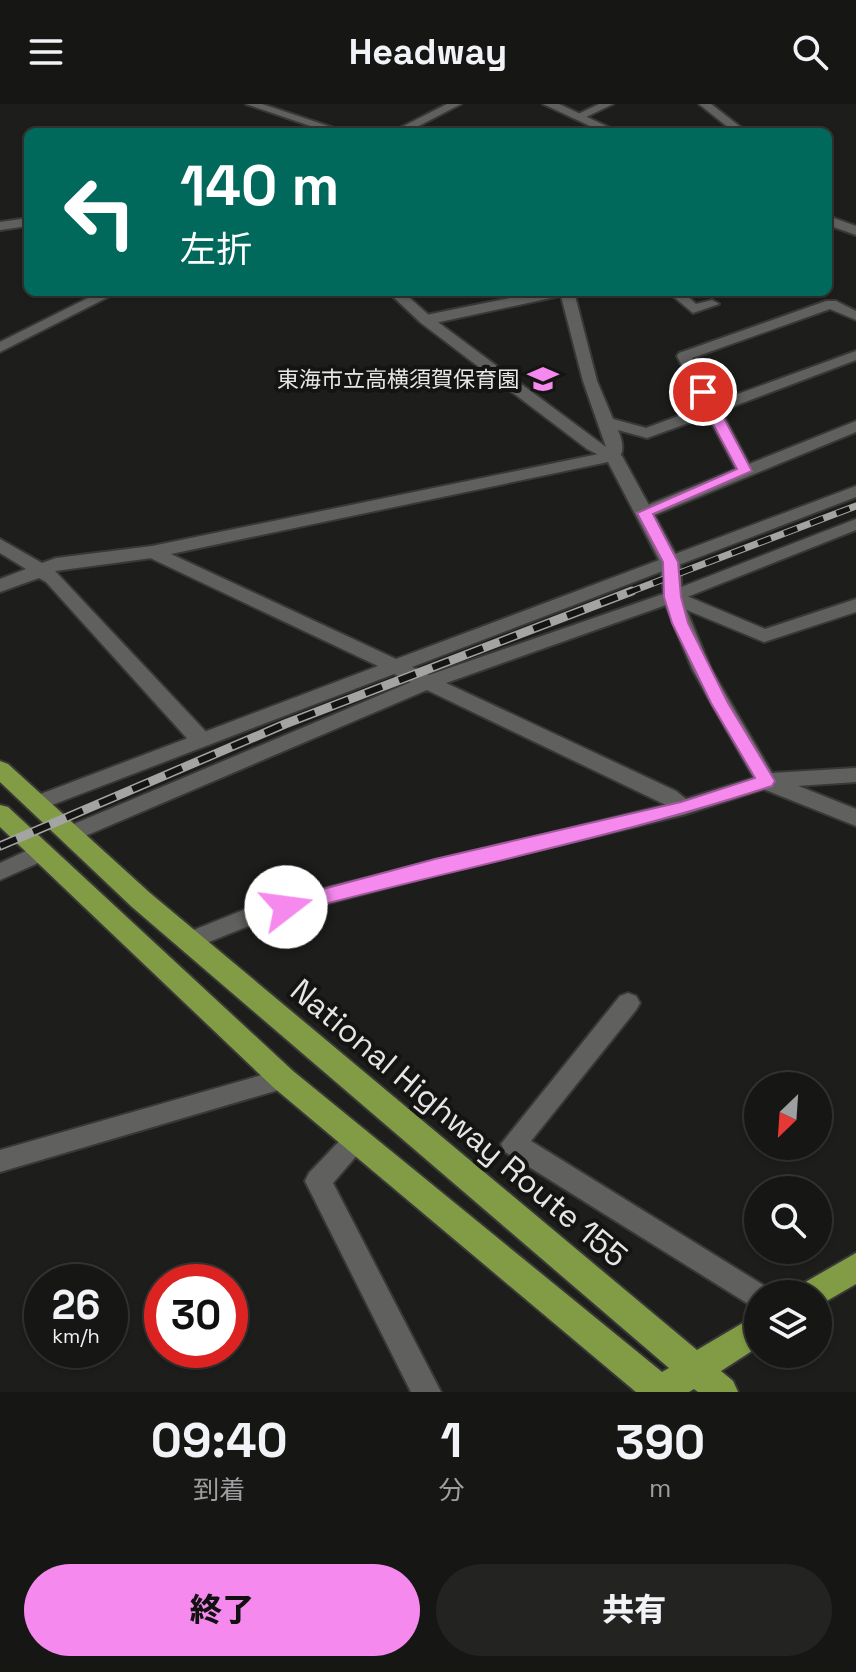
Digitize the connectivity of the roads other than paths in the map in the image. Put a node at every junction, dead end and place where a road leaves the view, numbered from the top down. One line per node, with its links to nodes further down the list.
1 (251, 104): 7 (street)
2 (456, 104): 8 (street)
3 (549, 104): 6 (street)
4 (608, 104): 6 (street)
5 (704, 104): 10 (street)
6 (578, 117): 9 (street)
7 (327, 128)
8 (406, 128)
9 (604, 128)
10 (736, 128)
11 (832, 222): 14 (street)
12 (24, 223): 13 (street)
13 (0, 226)
14 (852, 230): 15 (street)
15 (832, 232)
16 (103, 296): 24 (street)
17 (399, 296): 23 (street)
18 (541, 296): 23 (street)
19 (568, 296): 27 (street)
20 (679, 296): 21 (street)
21 (712, 304)
22 (856, 316): 26 (street)
23 (426, 320): 29 (street)
24 (0, 348)
25 (856, 355): 26 (street)
26 (711, 410): 27 (street); 30 (street)
27 (607, 422): 29 (street)
28 (856, 426): 30 (street)
29 (613, 456): 32 (street); 35 (street)
30 (745, 471): 32 (street)
31 (856, 491): 36 (street)
32 (644, 513): 36 (street)
33 (856, 524): 39 (street)
34 (0, 545): 37 (street)
35 (152, 552): 37 (street); 41 (street)
36 (670, 562): 39 (street); 41 (street)
37 (39, 569): 38 (street); 43 (street)
38 (0, 586)
39 (672, 597): 40 (street); 42 (street); 46 (street)
40 (856, 605)
41 (391, 667): 42 (street); 43 (street)
42 (426, 683): 48 (street); 51 (street)
43 (201, 740): 47 (street)
44 (0, 769): 47 (highway, National Highway Route 155)
45 (856, 775): 46 (street)
46 (766, 781): 48 (street); 50 (street)
47 (37, 803): 51 (highway, National Highway Route 155)
48 (683, 808): 54 (street)
49 (2, 818): 52 (highway)
50 (856, 818)
51 (70, 834): 54 (highway, National Highway Route 155)
52 (39, 853): 53 (street); 56 (highway)
53 (0, 872)
54 (189, 941): 63 (highway, National Highway Route 155)
55 (628, 1003): 61 (street)
56 (283, 1079): 57 (highway); 58 (street)
57 (358, 1139): 64 (street); 65 (highway)
58 (0, 1161)
59 (856, 1267): 60 (highway)
60 (832, 1282)
61 (744, 1288)
62 (744, 1338): 63 (highway)
63 (695, 1370): 65 (highway); 66 (highway, National Highway Route 155)
64 (426, 1392)
65 (661, 1392)
66 (722, 1392)

